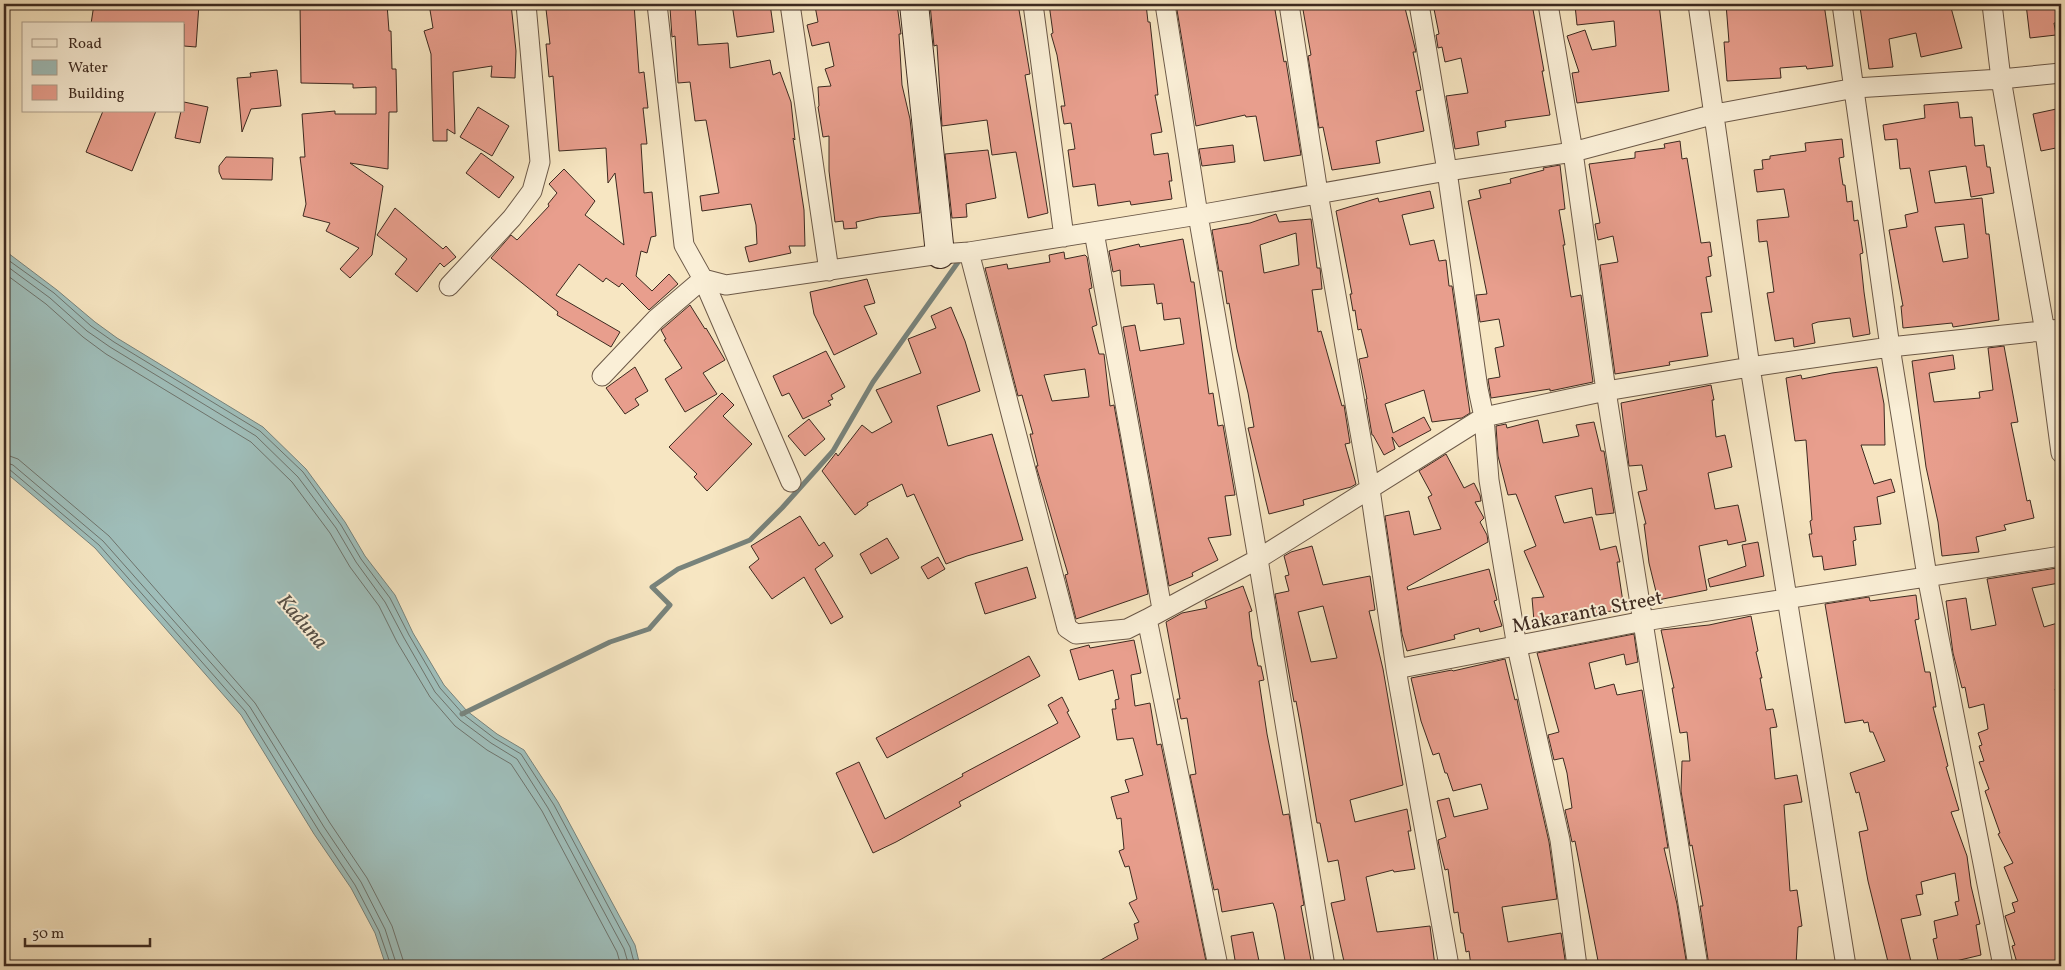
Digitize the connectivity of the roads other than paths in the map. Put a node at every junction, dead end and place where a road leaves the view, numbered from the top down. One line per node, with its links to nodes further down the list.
1 (526, 4): 27 (street)
2 (657, 4): 26 (street)
3 (790, 4): 25 (street)
4 (914, 4): 24 (street)
5 (1033, 4): 22 (street)
6 (1164, 4): 20 (street)
7 (1289, 4): 19 (street)
8 (1419, 4): 18 (street)
9 (1548, 4): 17 (street)
10 (1698, 4): 16 (street)
11 (1842, 4): 15 (street)
12 (1992, 4): 14 (street)
13 (2061, 73): 14 (street)
14 (2001, 79): 15 (street); 28 (street)
15 (1855, 88): 16 (street); 29 (street)
16 (1714, 114): 17 (street); 30 (street)
17 (1573, 152): 18 (street); 32 (street)
18 (1447, 171): 19 (street); 33 (street)
19 (1318, 193): 20 (street); 36 (street)
20 (1198, 215): 21 (street); 38 (street)
21 (1094, 232): 22 (street); 41 (street)
22 (1064, 237): 23 (street)
23 (969, 252): 24 (street); 41 (street)
24 (940, 254): 25 (street)
25 (829, 271): 26 (street)
26 (703, 278): 31 (street); 35 (street)
27 (449, 286)
28 (2053, 331): 29 (street); 34 (street)
29 (1890, 347): 30 (street); 39 (street)
30 (1750, 367): 32 (street); 40 (street)
31 (602, 376)
32 (1606, 391): 33 (street); 42 (street)
33 (1484, 417): 36 (street); 43 (street)
34 (2061, 453)
35 (791, 482)
36 (1370, 489): 38 (street); 44 (street)
37 (2061, 556): 39 (street, Makaranta Street)
38 (1258, 559): 41 (street); 47 (street)
39 (1927, 576): 40 (street, Makaranta Street); 45 (street)
40 (1786, 599): 42 (street, Makaranta Street); 51 (street)
41 (1154, 614): 46 (street)
42 (1644, 622): 43 (street, Makaranta Street); 50 (street)
43 (1517, 647): 44 (street, Makaranta Street); 49 (street)
44 (1396, 669): 48 (street)
45 (1998, 965)
46 (1218, 966)
47 (1325, 966)
48 (1449, 966)
49 (1578, 966)
50 (1698, 966)
51 (1846, 966)

